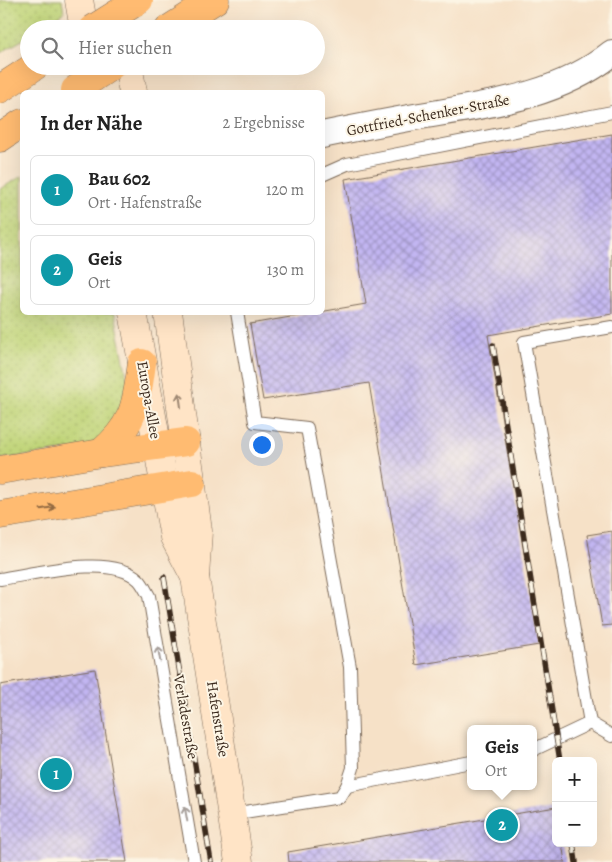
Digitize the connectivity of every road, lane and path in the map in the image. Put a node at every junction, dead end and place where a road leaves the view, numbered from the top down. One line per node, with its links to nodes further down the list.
1 (79, 0): 5 (street)
2 (117, 0): 7 (street)
3 (139, 0): 6 (highway, bridge)
4 (215, 0): 8 (highway)
5 (82, 20)
6 (107, 20)
7 (120, 20)
8 (183, 20)
9 (609, 61): 18 (street, Gottfried-Schenker-Straße)
10 (87, 75): 13 (street)
11 (100, 75): 14 (highway, bridge)
12 (130, 75): 15 (street)
13 (81, 90)
14 (82, 90)
15 (133, 90)
16 (612, 112): 20 (lane)
17 (20, 124): 19 (highway)
18 (325, 134)
19 (0, 138)
20 (325, 174)
21 (134, 315): 25 (street, Europa-Allee)
22 (168, 315): 26 (street, Europa-Allee, one-way to 22)
23 (237, 315): 39 (lane)
24 (612, 327): 35 (lane)
25 (142, 362): 27 (street, Europa-Allee); 28 (highway)
26 (186, 442): 27 (highway); 30 (street, Europa-Allee)
27 (157, 446): 28 (highway); 31 (street, Europa-Allee)
28 (100, 453): 29 (highway)
29 (0, 470)
30 (192, 483): 31 (highway); 33 (street, Hafenstraße)
31 (164, 488): 32 (highway, one-way to 31); 33 (street, Hafenstraße)
32 (0, 515)
33 (196, 577): 40 (street, Hafenstraße)
34 (0, 579): 41 (lane, Verladestraße, one-way to 34)
35 (590, 723): 36 (lane); 37 (lane)
36 (612, 736)
37 (537, 748)
38 (467, 763): 39 (lane)
39 (347, 786): 40 (lane)
40 (232, 814): 42 (street, Hafenstraße)
41 (194, 862)
42 (240, 862)

